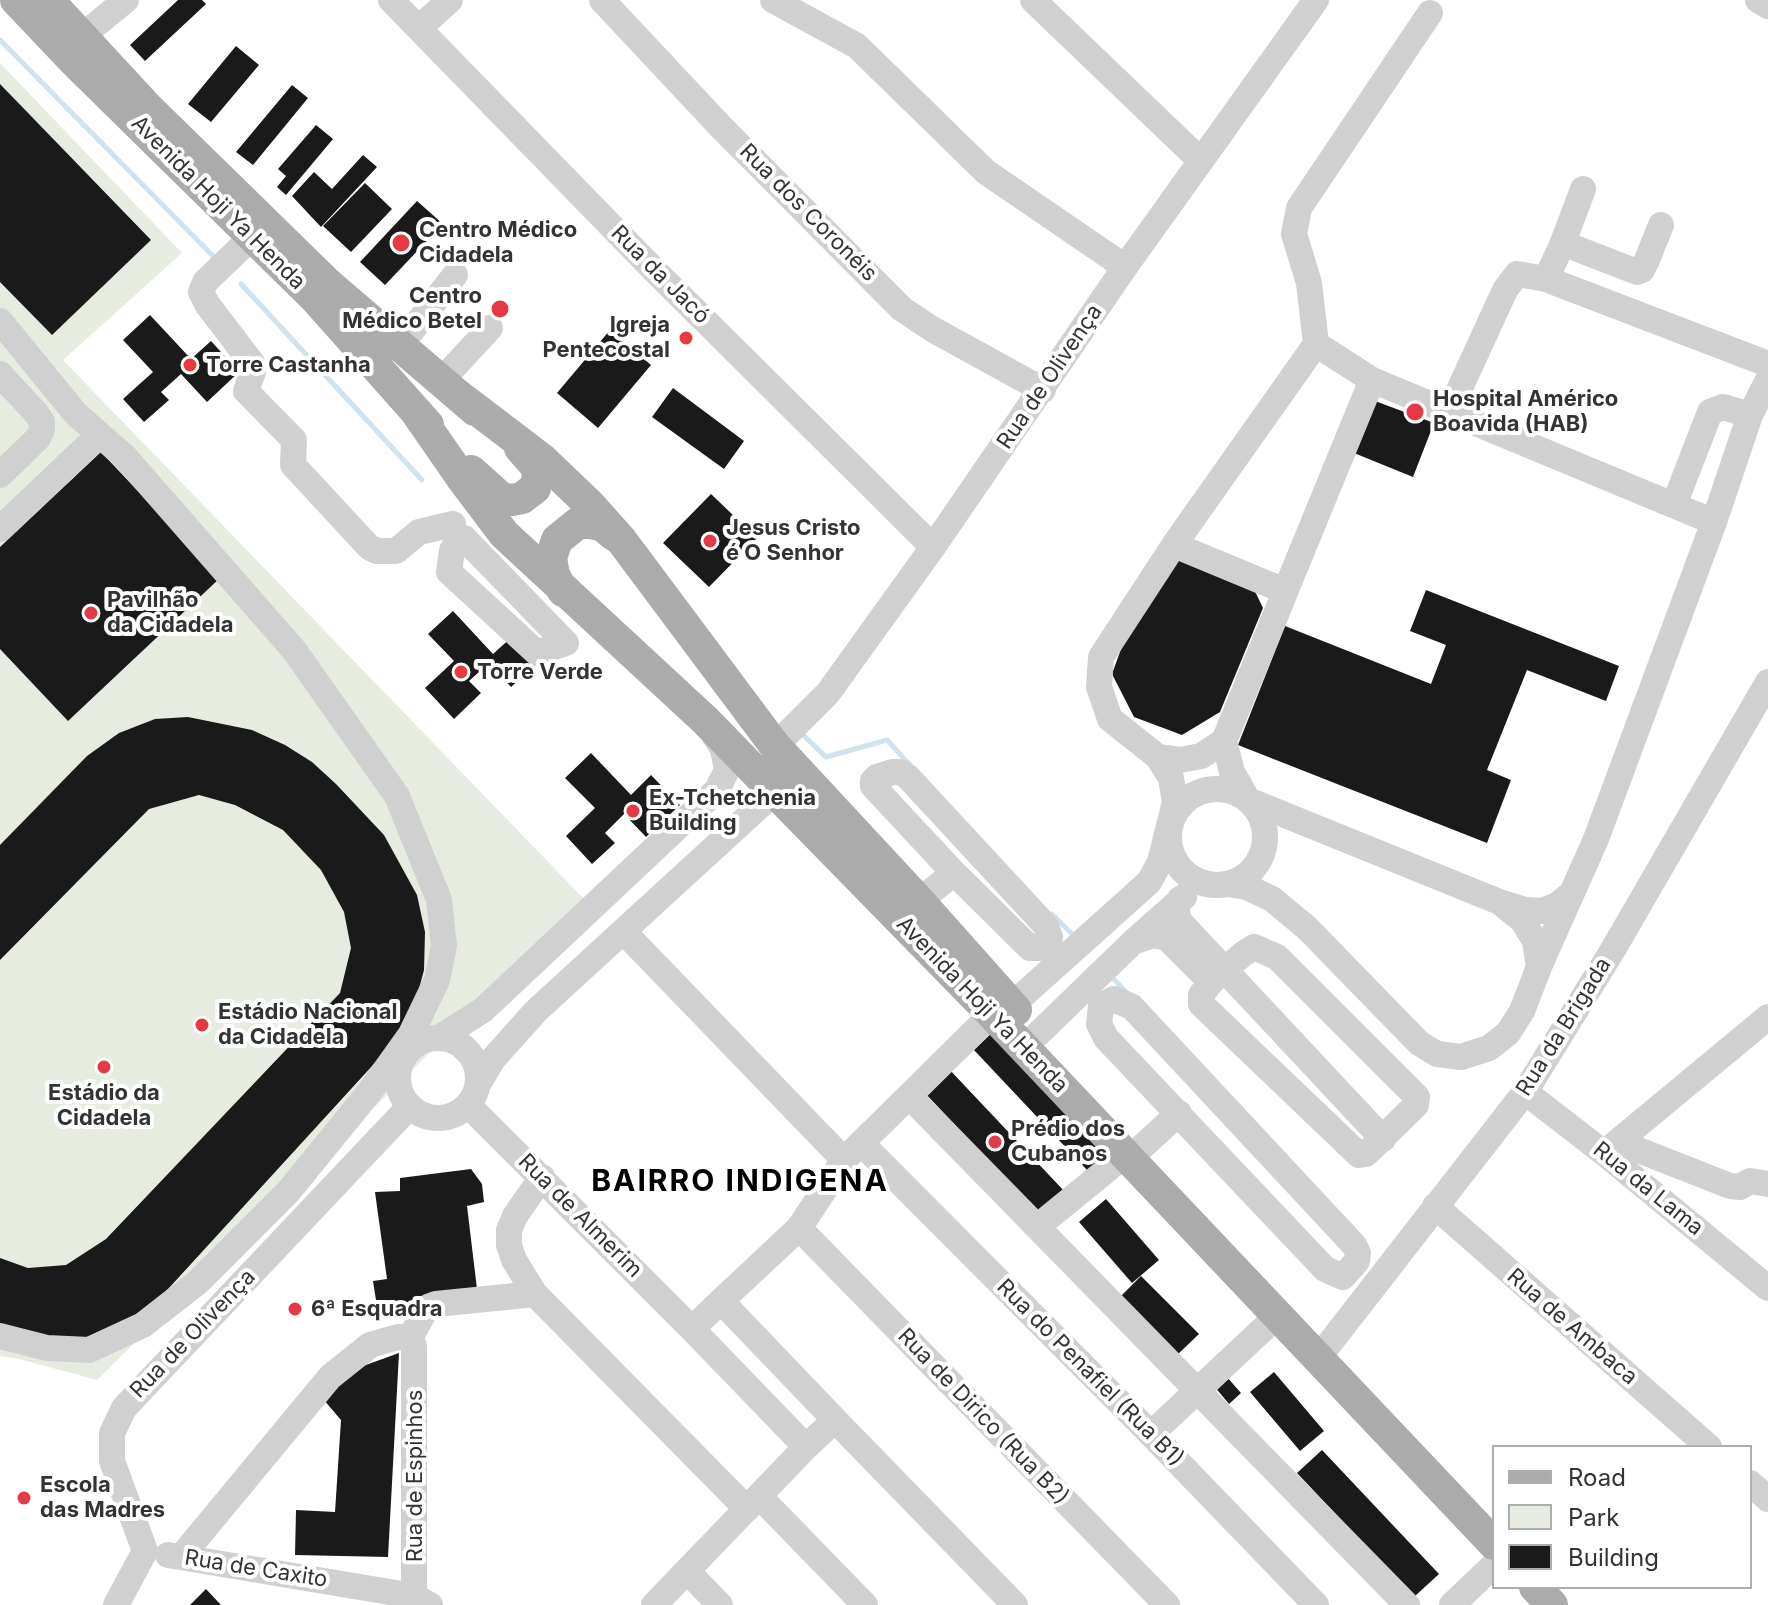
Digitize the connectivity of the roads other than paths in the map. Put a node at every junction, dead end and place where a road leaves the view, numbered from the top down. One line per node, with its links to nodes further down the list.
1 (16, 0): 18 (main road, Avenida Hoji Ya Henda)
2 (48, 0): 14 (main road, Avenida Hoji Ya Henda)
3 (126, 0): 14 (street)
4 (391, 0): 13 (street, Rua da Jacó)
5 (450, 0): 13 (street)
6 (602, 0): 32 (street, Rua dos Coronéis)
7 (773, 0): 20 (street)
8 (1033, 0): 15 (street)
9 (1316, 0): 15 (street, Rua de Olivença)
10 (1758, 0): 11 (street)
11 (1768, 6)
12 (1430, 13): 25 (street)
13 (419, 28): 45 (street, Rua da Jacó)
14 (81, 37): 26 (main road, Avenida Hoji Ya Henda)
15 (1201, 161): 20 (street, Rua de Olivença)
16 (1583, 189): 19 (street)
17 (1661, 225): 19 (street)
18 (260, 242): 33 (main road, Avenida Hoji Ya Henda); 42 (street)
19 (1562, 245): 22 (street)
20 (1125, 267): 32 (street, Rua de Olivença)
21 (455, 275): 26 (street)
22 (1546, 279): 27 (street); 34 (street)
23 (0, 321): 36 (street)
24 (490, 328): 31 (street)
25 (1316, 344): 29 (street); 44 (street)
26 (399, 347): 31 (main road, Avenida Hoji Ya Henda)
27 (1768, 364)
28 (0, 374): 37 (street)
29 (1372, 380): 34 (street); 47 (street)
30 (1768, 380): 35 (street)
31 (450, 388): 33 (main road); 43 (main road, Avenida Hoji Ya Henda)
32 (1043, 390): 45 (street, Rua de Olivença)
33 (416, 412): 38 (main road, Avenida Hoji Ya Henda)
34 (1449, 412): 39 (street)
35 (1750, 415): 39 (street); 40 (street)
36 (99, 435): 41 (street); 89 (street)
37 (0, 475)
38 (461, 477): 42 (street); 46 (main road, Avenida Hoji Ya Henda)
39 (1674, 505): 40 (street)
40 (1714, 522): 58 (street)
41 (0, 529)
42 (455, 535): 42 (street)
43 (622, 541): 46 (main road); 51 (main road, Avenida Hoji Ya Henda)
44 (1174, 545): 47 (street); 52 (street)
45 (933, 547): 51 (street, Rua de Olivença)
46 (563, 591): 49 (main road, Avenida Hoji Ya Henda)
47 (1285, 591): 50 (street)
48 (1768, 682): 70 (street, Rua da Brigada)
49 (706, 721): 53 (main road, Avenida Hoji Ya Henda); 69 (street)
50 (1224, 741): 52 (street); 54 (street)
51 (775, 746): 60 (main road, Avenida Hoji Ya Henda)
52 (1158, 757): 55 (street)
53 (775, 792): 62 (street); 66 (main road, Avenida Hoji Ya Henda)
54 (1248, 800): 55 (street); 57 (street); 61 (street)
55 (1168, 830): 57 (street); 66 (street)
56 (954, 873): 56 (street); 60 (street)
57 (1220, 885): 59 (street); 64 (street)
58 (1571, 894): 61 (street); 64 (street)
59 (1180, 899): 63 (street); 65 (street)
60 (919, 901): 66 (main road, Avenida Hoji Ya Henda)
61 (1502, 903): 64 (street)
62 (624, 932): 71 (street); 78 (street, Rua do Penafiel (Rua B1))
63 (1133, 942): 65 (street); 68 (street)
64 (1539, 967)
65 (1218, 976): 75 (street); 75 (street); 75 (street)
66 (1002, 1010): 68 (main road, Avenida Hoji Ya Henda); 72 (street); 77 (main road, Avenida Hoji Ya Henda)
67 (1768, 1017): 76 (street)
68 (1038, 1034): 77 (main road, Avenida Hoji Ya Henda)
69 (439, 1038): 71 (street); 73 (street)
70 (1525, 1092): 76 (street, Rua da Lama); 81 (street, Rua da Brigada)
71 (473, 1094): 73 (street); 79 (street, Rua de Almerim)
72 (909, 1096): 78 (street); 82 (street)
73 (410, 1106): 102 (street, Rua de Olivença)
74 (1179, 1113): 74 (street); 77 (street)
75 (1383, 1139)
76 (1611, 1147): 80 (street); 84 (street, Rua da Lama)
77 (1134, 1150): 82 (street); 87 (main road, Avenida Hoji Ya Henda); 91 (main road, Avenida Hoji Ya Henda)
78 (852, 1152): 83 (street); 94 (street, Rua do Penafiel (Rua B1))
79 (542, 1177): 85 (street); 88 (street, Rua de Almerim)
80 (1768, 1184)
81 (1435, 1206): 91 (street, Rua da Brigada); 95 (street, Rua de Ambaca)
82 (1037, 1227): 92 (street)
83 (799, 1228): 86 (street); 114 (street, Rua de Dirico (Rua B2))
84 (1768, 1288)
85 (535, 1294): 90 (street); 99 (street)
86 (721, 1301): 88 (street); 93 (street)
87 (1276, 1317): 92 (street); 101 (main road, Avenida Hoji Ya Henda)
88 (692, 1329): 96 (street, Rua de Almerim)
89 (0, 1336)
90 (410, 1338): 103 (street); 108 (street, Rua de Espinhos)
91 (1326, 1348): 100 (main road, Avenida Hoji Ya Henda)
92 (1197, 1390): 94 (street); 116 (street)
93 (835, 1420): 96 (street); 113 (street)
94 (1151, 1434): 115 (street, Rua do Penafiel (Rua B1))
95 (1707, 1445)
96 (806, 1447): 99 (street)
97 (1752, 1485): 98 (street)
98 (1768, 1499)
99 (753, 1502): 105 (street); 112 (street)
100 (1492, 1524)
101 (1492, 1542)
102 (145, 1551): 103 (street, Rua de Caxito); 109 (street)
103 (181, 1557): 108 (street, Rua de Caxito)
104 (1492, 1567): 117 (street)
105 (688, 1572): 110 (street); 111 (street)
106 (1537, 1589): 118 (main road)
107 (1554, 1589): 119 (main road)
108 (422, 1600)
109 (116, 1605)
110 (654, 1605)
111 (720, 1605)
112 (865, 1605)
113 (1015, 1605)
114 (1167, 1605)
115 (1316, 1605)
116 (1407, 1605)
117 (1452, 1605)
118 (1552, 1605)
119 (1569, 1605)

